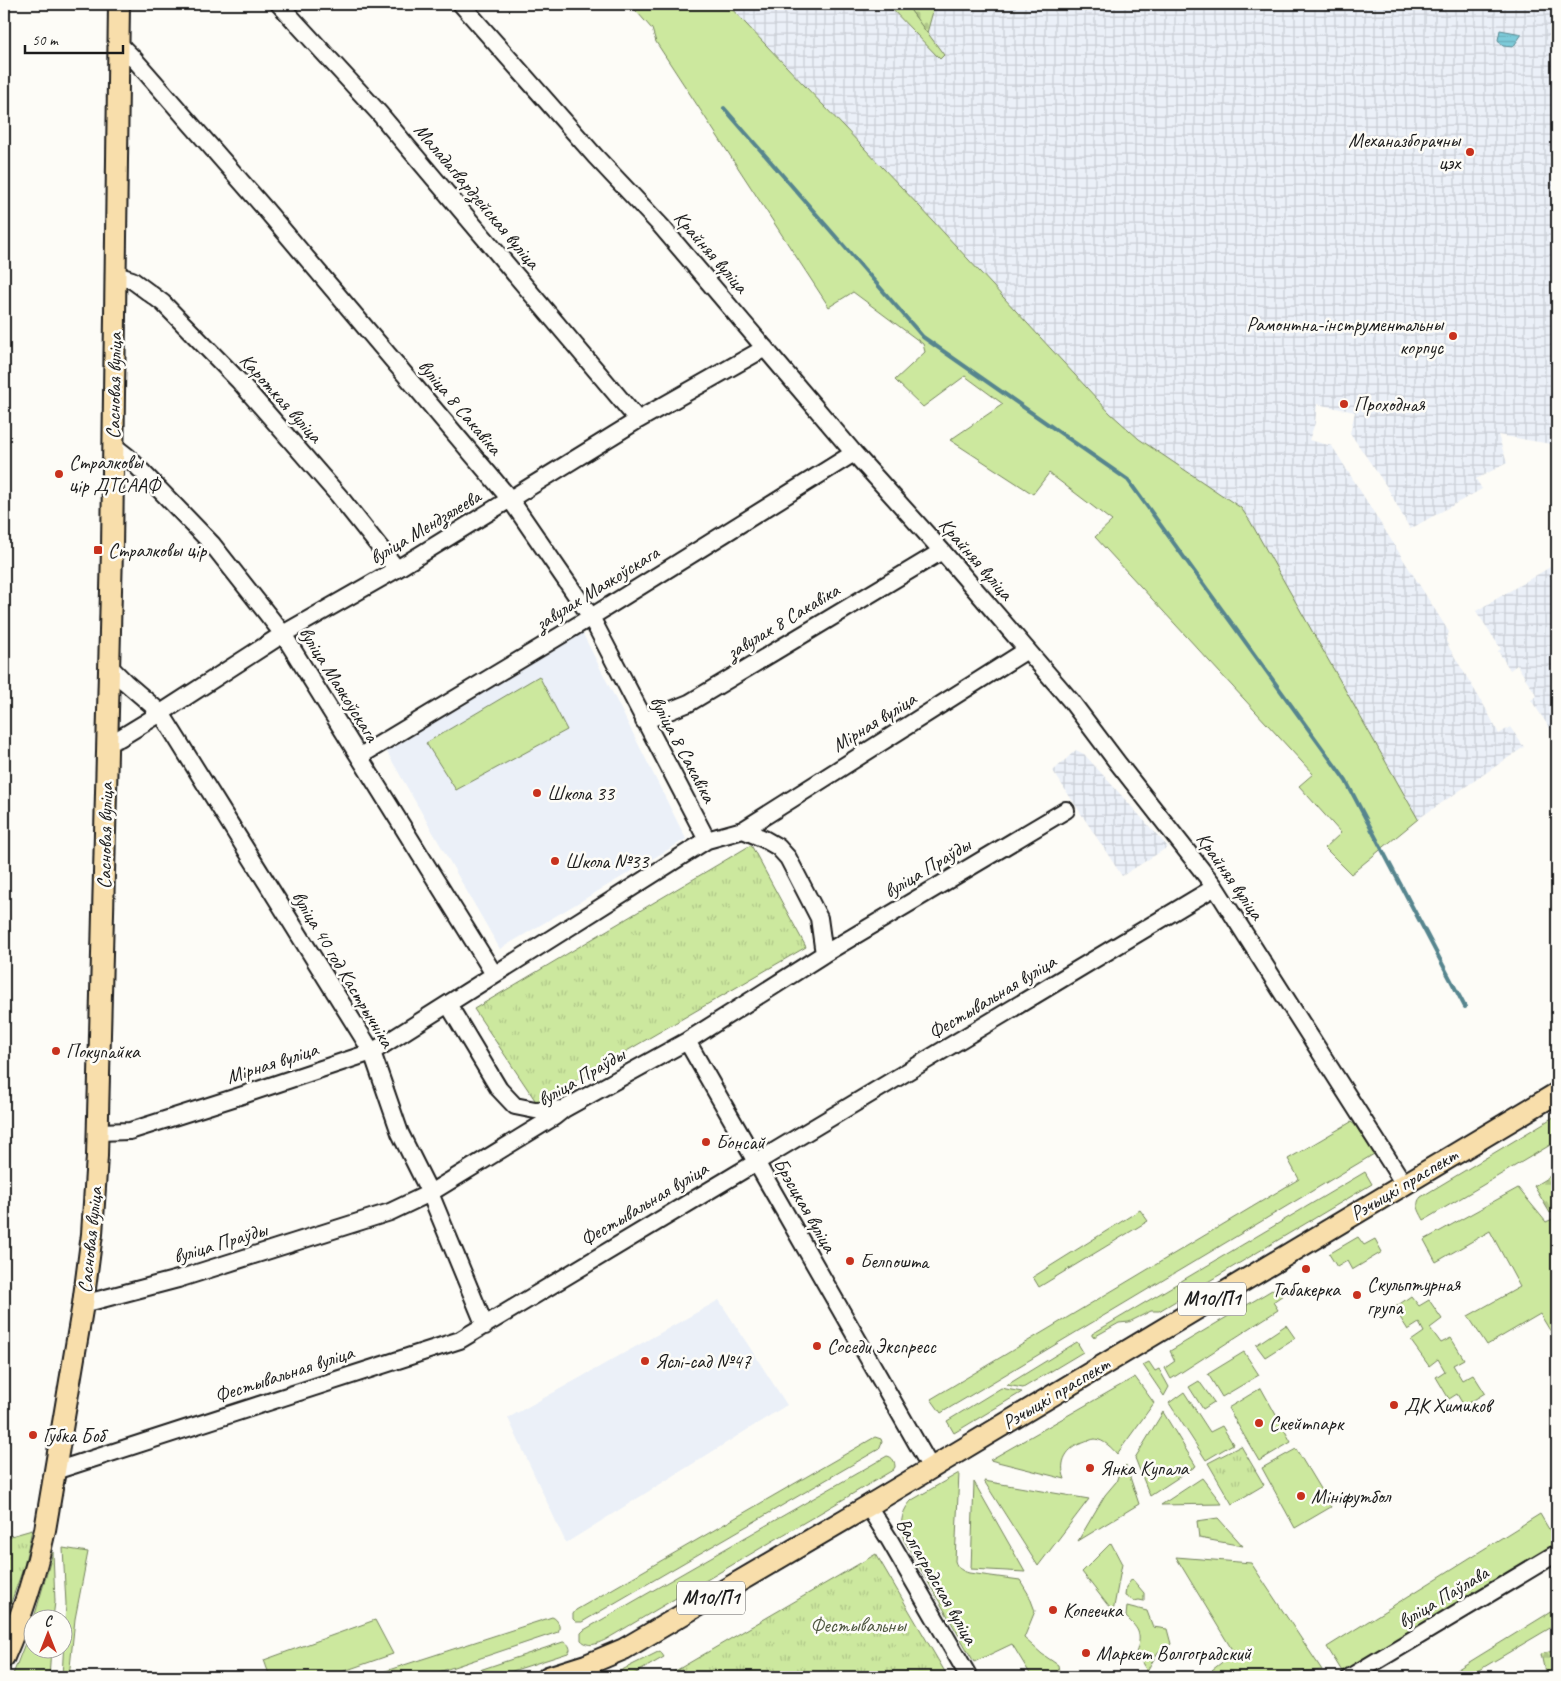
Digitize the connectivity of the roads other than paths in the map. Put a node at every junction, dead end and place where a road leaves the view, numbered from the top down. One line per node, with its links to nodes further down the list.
1 (119, 4): 4 (main road, Сасновая вуліца)
2 (279, 4): 7 (street, Маладагвардзейская вуліца)
3 (461, 4): 6 (street, Крайняя вуліца)
4 (119, 44): 5 (main road, Сасновая вуліца); 10 (street, вуліца 8 Сакавіка)
5 (116, 275): 8 (main road, Сасновая вуліца); 12 (street, Кароткая вуліца)
6 (766, 348): 7 (street, вуліца Мендзялеева); 9 (street, Крайняя вуліца)
7 (638, 420): 10 (street, вуліца Мендзялеева)
8 (113, 445): 14 (street, вуліца Маякоўскага); 16 (main road, Сасновая вуліца)
9 (854, 454): 11 (street, Крайняя вуліца); 13 (street, завулак Маякоўскага)
10 (510, 500): 12 (street, вуліца Мендзялеева); 13 (street, вуліца 8 Сакавіка)
11 (942, 551): 15 (street, Крайняя вуліца); 18 (street, завулак 8 Сакавіка)
12 (397, 569): 14 (street, вуліца Мендзялеева)
13 (591, 617): 18 (street, вуліца 8 Сакавіка); 20 (street, завулак Маякоўскага)
14 (283, 634): 17 (street, вуліца Мендзялеева); 20 (street, вуліца Маякоўскага)
15 (1027, 650): 22 (street, Мірная вуліца); 24 (street, Крайняя вуліца)
16 (109, 666): 17 (street, вуліца 40 год Кастрычніка); 19 (main road, Сасновая вуліца)
17 (161, 713): 19 (street, вуліца Мендзялеева); 29 (street, вуліца 40 год Кастрычніка)
18 (644, 721): 23 (street, вуліца 8 Сакавіка)
19 (107, 743): 32 (main road, Сасновая вуліца)
20 (360, 756): 26 (street, вуліца Маякоўскага)
21 (1066, 810): 25 (street, вуліца Праўды)
22 (743, 830): 23 (street, Мірная вуліца); 25 (street)
23 (707, 840): 26 (street, Мірная вуліца)
24 (1215, 887): 33 (street, Фестывальная вуліца); 34 (street, Крайняя вуліца)
25 (824, 954): 28 (street, вуліца Праўды)
26 (494, 974): 27 (street, Мірная вуліца)
27 (448, 1004): 29 (street, Мірная вуліца); 31 (street)
28 (688, 1041): 31 (street, вуліца Праўды); 33 (street, Брэсцкая вуліца)
29 (372, 1052): 32 (street, Мірная вуліца); 35 (street, вуліца 40 год Кастрычніка)
30 (1557, 1093): 34 (main road, Рэчыцкі праспект / М10/П1)
31 (564, 1109): 35 (street, вуліца Праўды)
32 (98, 1132): 36 (main road, Сасновая вуліца)
33 (756, 1162): 37 (street, Фестывальная вуліца); 38 (street, Брэсцкая вуліца)
34 (1404, 1184): 38 (main road, Рэчыцкі праспект / М10/П1)
35 (430, 1193): 36 (street, вуліца Праўды); 37 (street, вуліца 40 год Кастрычніка)
36 (83, 1304): 39 (main road, Сасновая вуліца)
37 (485, 1326): 39 (street, Фестывальная вуліца)
38 (931, 1468): 40 (main road, Рэчыцкі праспект / М10/П1)
39 (55, 1471): 42 (main road, Сасновая вуліца)
40 (868, 1506): 43 (main road, Рэчыцкі праспект / М10/П1); 44 (street, Валгаградская вуліца)
41 (1557, 1553): 45 (street, вуліца Паўлава)
42 (4, 1657)
43 (548, 1677)
44 (969, 1677)
45 (1350, 1677)

